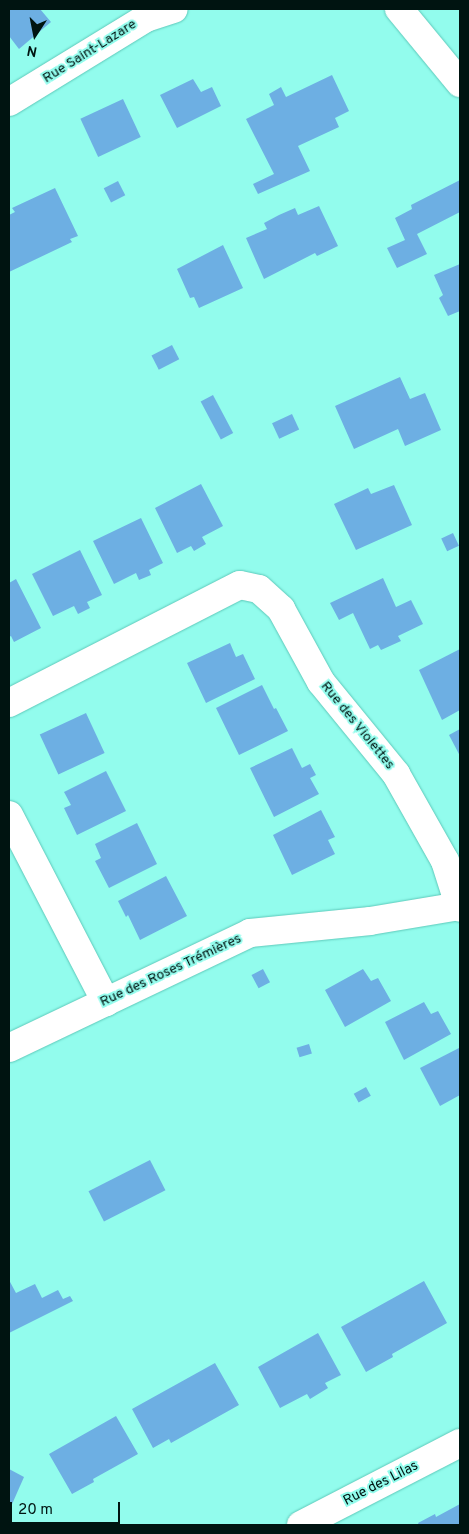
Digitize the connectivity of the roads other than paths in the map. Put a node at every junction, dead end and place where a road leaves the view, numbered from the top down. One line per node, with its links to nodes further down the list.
1 (174, 9): 3 (street, Rue Saint-Lazare)
2 (399, 9): 4 (street)
3 (141, 13): 5 (street, Rue Saint-Lazare)
4 (460, 84)
5 (9, 102)
6 (9, 703): 8 (street, Rue des Violettes)
7 (9, 815): 9 (street)
8 (460, 907): 9 (street, Rue des Roses Trémières)
9 (106, 1002): 10 (street, Rue des Roses Trémières)
10 (9, 1048)
11 (460, 1443): 12 (street, Rue des Lilas)
12 (301, 1525)

